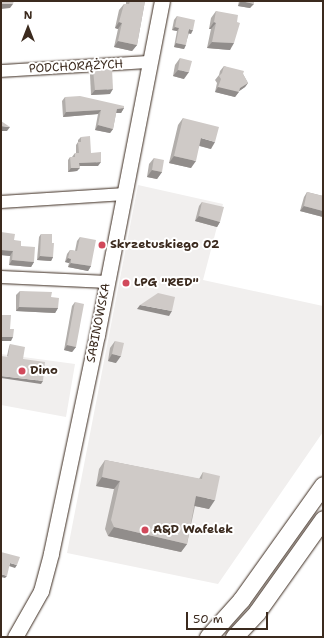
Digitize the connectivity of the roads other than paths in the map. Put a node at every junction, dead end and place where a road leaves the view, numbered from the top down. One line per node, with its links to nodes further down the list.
1 (162, 1): 2 (street, SABINOWSKA)
2 (150, 62): 3 (street, PODCHORĄŻYCH); 4 (street, SABINOWSKA)
3 (1, 71)
4 (125, 194): 5 (street); 7 (street, SABINOWSKA)
5 (1, 202)
6 (1, 277): 7 (street)
7 (108, 282): 10 (street, SABINOWSKA)
8 (323, 485): 11 (main road)
9 (323, 519): 12 (main road)
10 (15, 637)
11 (208, 637)
12 (234, 637)

